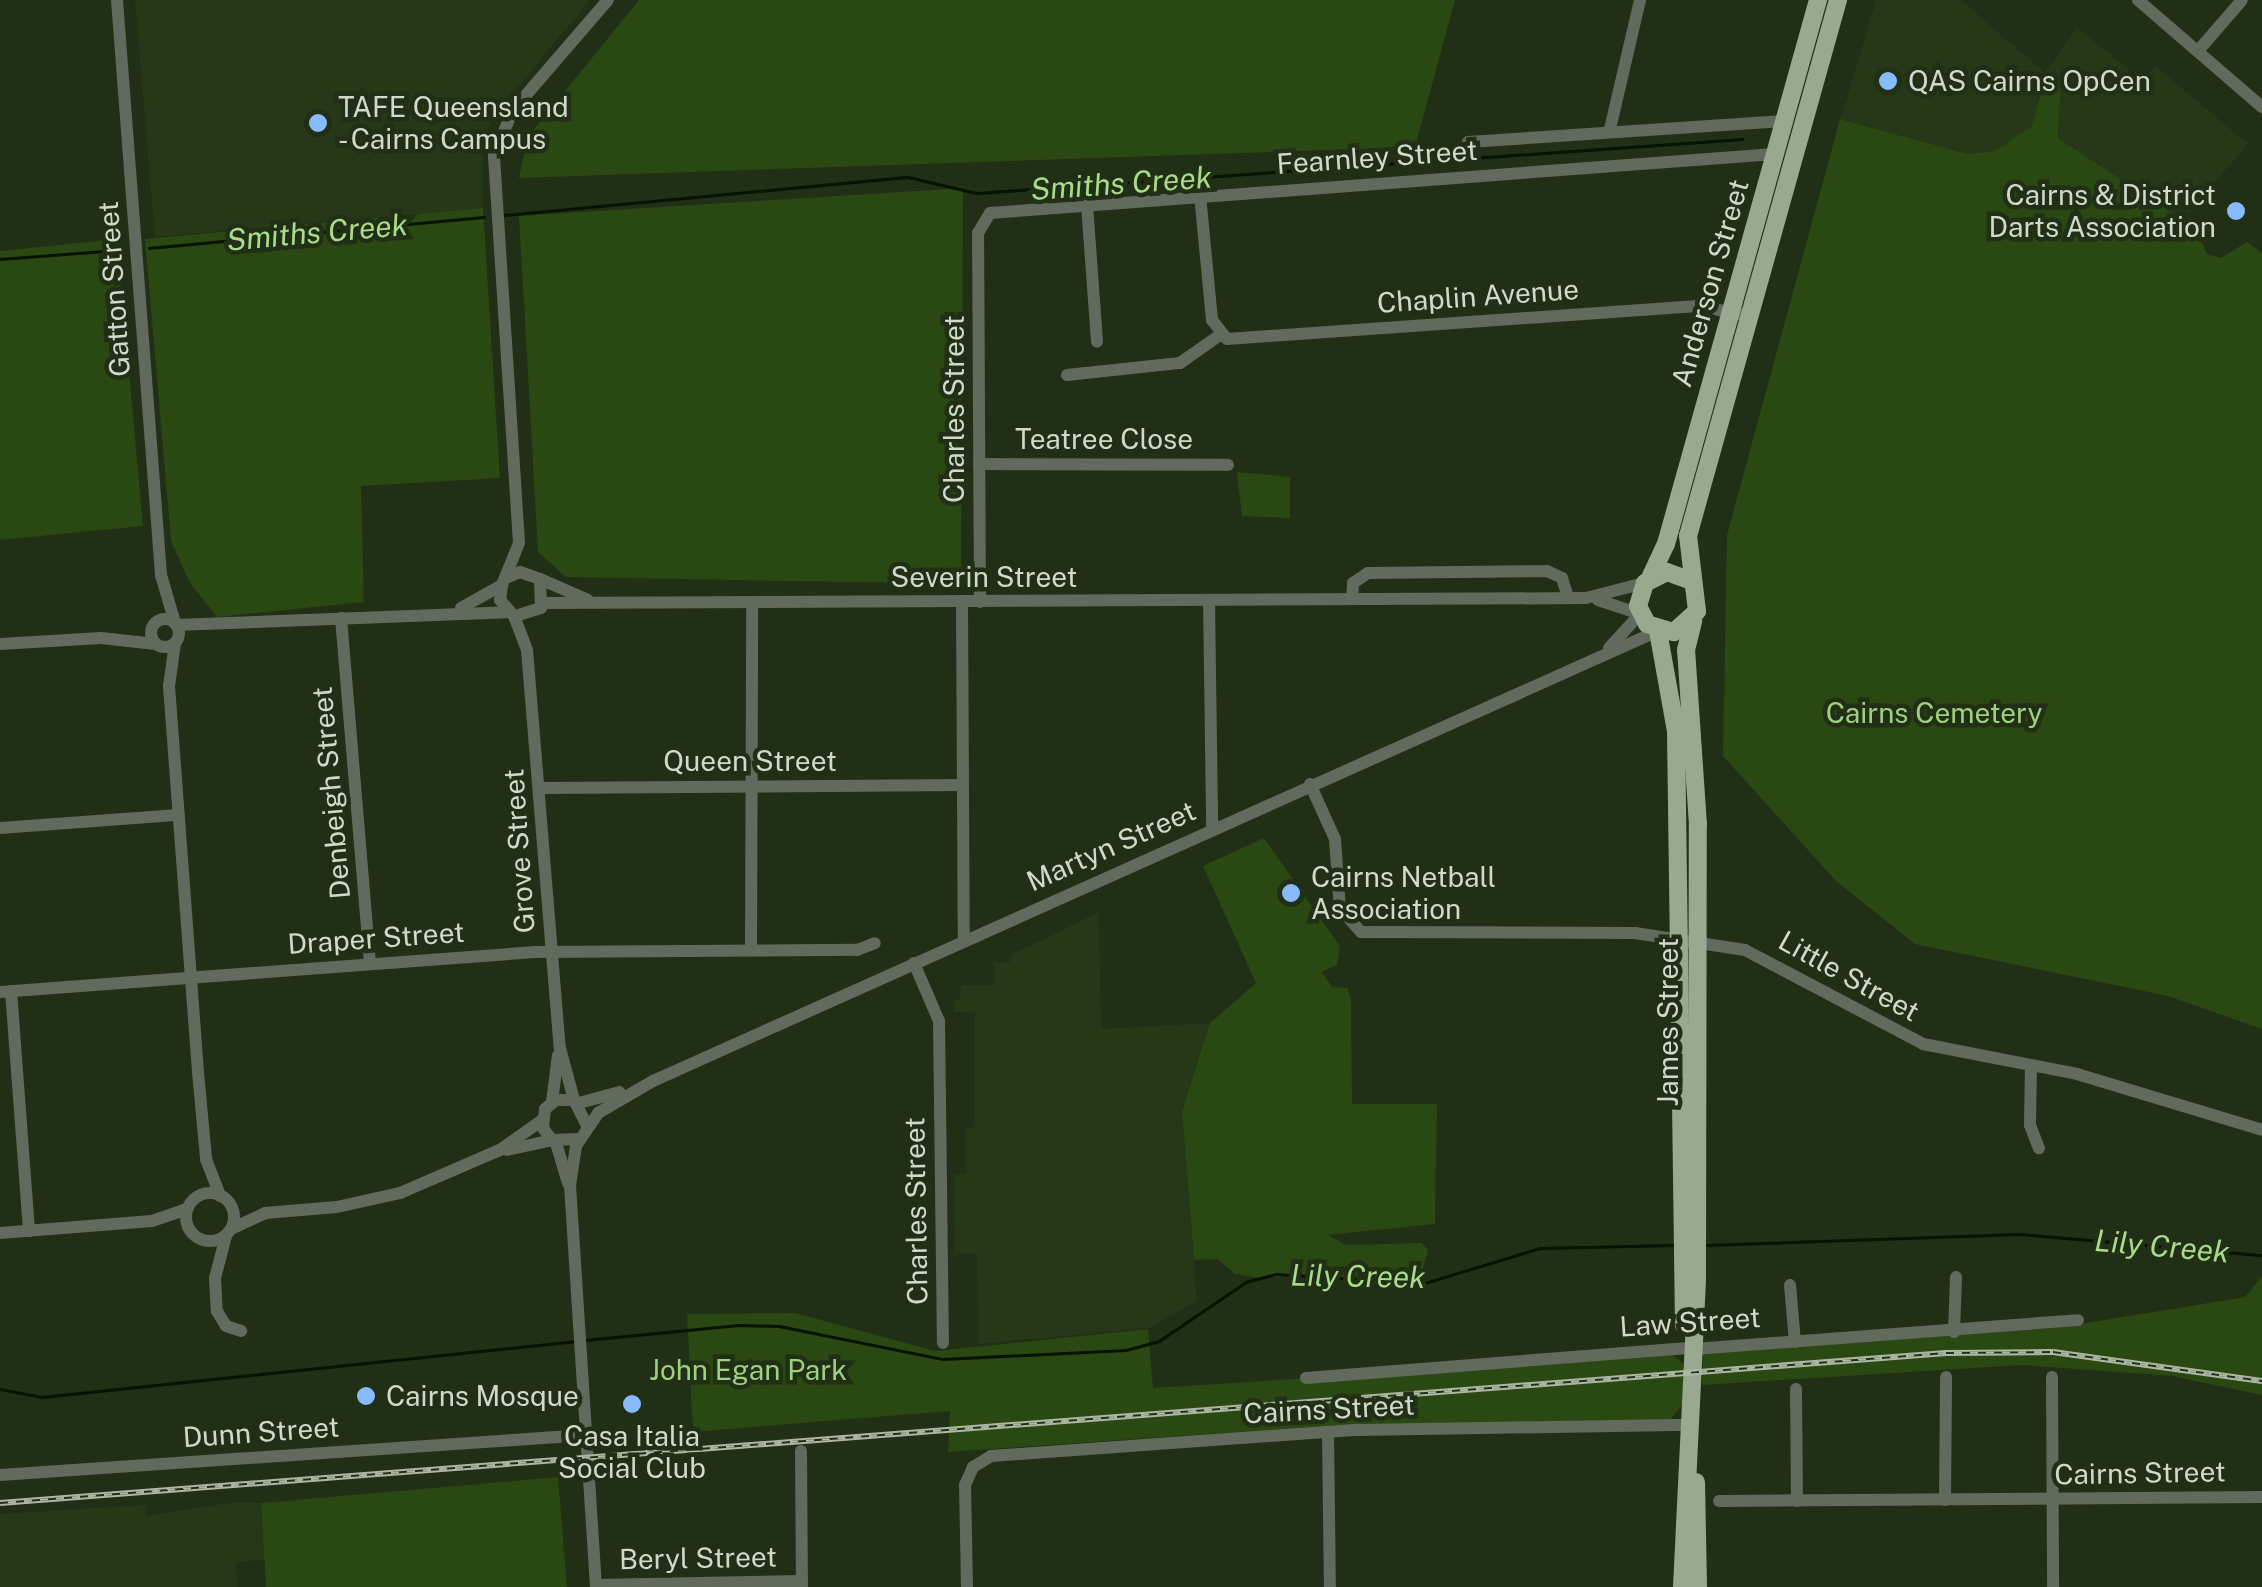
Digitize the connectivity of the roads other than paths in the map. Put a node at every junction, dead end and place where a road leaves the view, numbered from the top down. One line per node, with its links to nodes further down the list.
1 (117, 0): 24 (street, Gatton Street)
2 (608, 0): 23 (street)
3 (1640, 0): 11 (street)
4 (1818, 0): 10 (main road, Anderson Street)
5 (1838, 0): 17 (main road, Anderson Street)
6 (2138, 0): 8 (street)
7 (2242, 0): 8 (street)
8 (2198, 52): 9 (street)
9 (2262, 107)
10 (1784, 121): 11 (street, Fearnley Street); 13 (main road, Anderson Street)
11 (1610, 129): 12 (street, Fearnley Street)
12 (1468, 142)
13 (1775, 154): 14 (street, Fearnley Street); 17 (main road, Anderson Street)
14 (1200, 194): 15 (street, Fearnley Street); 18 (street)
15 (1086, 205): 16 (street, Fearnley Street); 19 (street)
16 (984, 217): 21 (street, Charles Street)
17 (1740, 313): 18 (street, Chaplin Avenue); 26 (main road, Anderson Street); 28 (main road, Anderson Street)
18 (1217, 331): 20 (street)
19 (1097, 342)
20 (1068, 375)
21 (979, 464): 22 (street, Teatree Close); 34 (street, Charles Street)
22 (1228, 464)
23 (519, 544): 25 (street); 27 (street)
24 (161, 575): 43 (street, Gatton Street); 44 (street, Gatton Street)
25 (537, 577): 27 (street); 36 (street, Severin Street); 37 (street)
26 (1689, 580): 28 (main road); 42 (main road)
27 (504, 581): 38 (street); 39 (street, Grove Street)
28 (1648, 581): 30 (street, Severin Street); 40 (main road)
29 (1568, 598): 30 (street, Severin Street); 31 (street, Severin Street); 31 (street)
30 (1586, 598): 40 (street, Severin Street)
31 (1352, 599): 32 (street, Severin Street)
32 (1209, 600): 34 (street, Severin Street); 60 (street)
33 (962, 602): 34 (street, Severin Street); 35 (street, Severin Street); 56 (street)
34 (980, 602)
35 (752, 603): 36 (street, Severin Street); 55 (street)
36 (616, 605): 37 (street, Severin Street)
37 (540, 607): 39 (street, Severin Street); 51 (street, Grove Street)
38 (459, 609): 39 (street); 41 (street)
39 (511, 614): 51 (street, Grove Street)
40 (1640, 614): 46 (main road); 52 (street, Martyn Street)
41 (342, 618): 45 (street); 66 (street, Denbeigh Street)
42 (1692, 621): 46 (main road); 61 (main road, James Street)
43 (175, 624): 44 (street); 45 (street); 48 (street, Gatton Street)
44 (153, 626): 47 (street); 50 (street)
45 (220, 627): 48 (street)
46 (1658, 631): 52 (street, Martyn Street); 61 (main road, James Street)
47 (101, 638): 49 (street); 50 (street)
48 (175, 643): 50 (street); 53 (street)
49 (0, 644)
50 (157, 644): 53 (street)
51 (527, 650): 57 (street, Grove Street)
52 (1603, 653): 54 (street, Martyn Street)
53 (169, 686): 58 (street)
54 (1310, 784): 60 (street, Martyn Street); 61 (street, Little Street)
55 (752, 786): 56 (street, Queen Street); 57 (street, Queen Street); 64 (street)
56 (960, 786): 62 (street)
57 (540, 788): 65 (street, Grove Street)
58 (179, 816): 59 (street); 68 (street)
59 (0, 828)
60 (1212, 828): 62 (street, Martyn Street)
61 (1686, 939): 71 (street, Little Street); 100 (main road, James Street)
62 (964, 940): 67 (street, Martyn Street)
63 (875, 943): 64 (street, Draper Street)
64 (751, 950): 65 (street, Draper Street)
65 (552, 952): 66 (street, Draper Street); 70 (street, Grove Street)
66 (370, 963): 68 (street, Draper Street)
67 (914, 963): 72 (street, Martyn Street); 99 (street, Charles Street)
68 (191, 978): 69 (street, Draper Street); 82 (street)
69 (5, 992): 88 (street)
70 (560, 1048): 73 (street, Grove Street); 74 (street, Grove Street)
71 (2031, 1065): 77 (street, Little Street); 80 (street)
72 (640, 1087): 74 (street, Martyn Street); 76 (street, Martyn Street)
73 (552, 1102): 74 (street); 75 (street)
74 (576, 1102): 76 (street)
75 (542, 1120): 79 (street); 81 (street)
76 (588, 1125): 78 (street)
77 (2262, 1130)
78 (579, 1139): 79 (street); 83 (street)
79 (554, 1141): 81 (street); 83 (street)
80 (2039, 1148)
81 (500, 1150): 86 (street)
82 (206, 1159): 84 (street); 85 (street)
83 (570, 1186): 107 (street)
84 (225, 1200): 85 (street); 86 (street); 89 (street)
85 (191, 1204): 87 (street); 91 (street)
86 (265, 1213): 89 (street)
87 (152, 1221): 88 (street); 91 (street)
88 (29, 1231): 90 (street)
89 (229, 1231): 91 (street); 93 (street)
90 (0, 1233)
91 (196, 1237): 93 (street)
92 (1956, 1277): 97 (street)
93 (215, 1278): 96 (street)
94 (1790, 1285): 98 (street)
95 (2078, 1320): 97 (street, Law Street)
96 (240, 1331)
97 (1954, 1332): 98 (street, Law Street)
98 (1795, 1342): 100 (street, Law Street)
99 (943, 1343)
100 (1690, 1349): 103 (street, Law Street); 106 (main road, James Street)
101 (1946, 1377): 113 (street)
102 (2052, 1377): 111 (street)
103 (1306, 1378)
104 (1796, 1389): 112 (street)
105 (1328, 1432): 106 (street, Cairns Street); 117 (street, Cairns Street); 118 (street)
106 (1692, 1433): 119 (main road, James Street); 120 (main road, James Street)
107 (586, 1435): 109 (street, Dunn Street); 116 (street)
108 (801, 1452): 115 (street)
109 (0, 1475)
110 (2262, 1497): 111 (street, Cairns Street)
111 (2052, 1499): 113 (street, Cairns Street); 121 (street)
112 (1797, 1500): 113 (street, Cairns Street); 114 (street, Cairns Street)
113 (1945, 1500)
114 (1718, 1501)
115 (802, 1584): 116 (street, Beryl Street)
116 (596, 1586)
117 (967, 1587)
118 (1330, 1587)
119 (1682, 1587)
120 (1698, 1587)
121 (2053, 1587)

